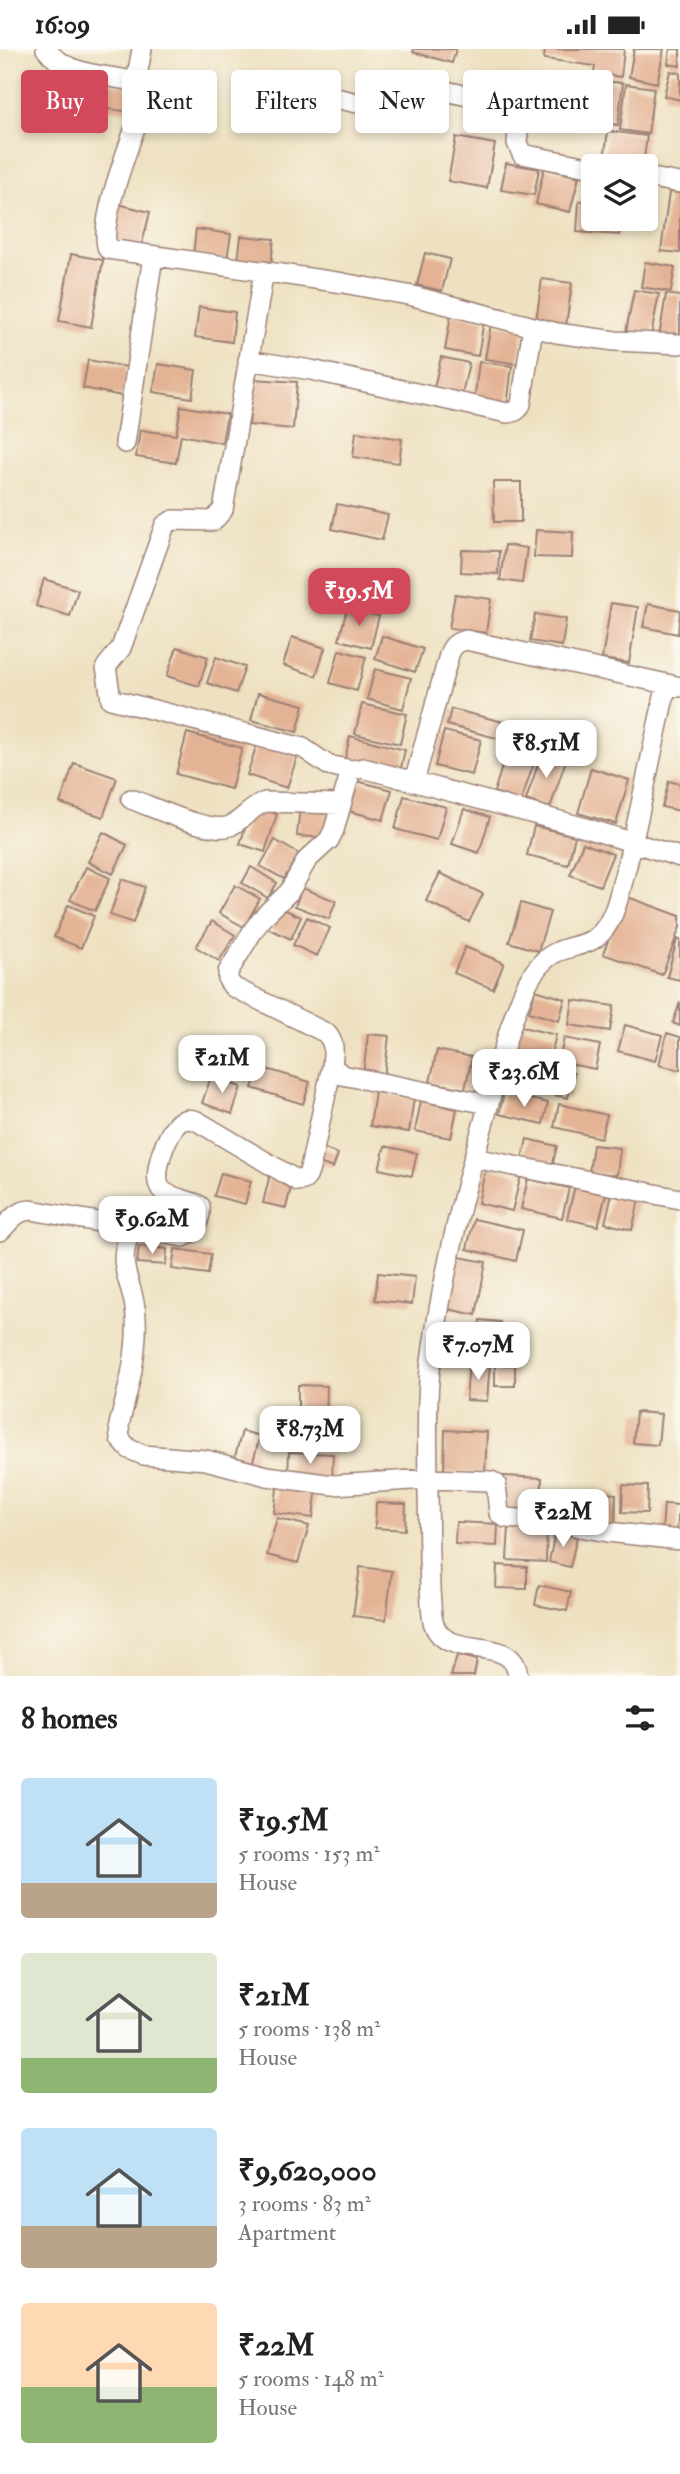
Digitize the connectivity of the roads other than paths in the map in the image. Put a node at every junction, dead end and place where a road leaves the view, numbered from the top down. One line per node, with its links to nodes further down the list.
1 (46, 49): 4 (street)
2 (142, 49): 3 (street)
3 (138, 70)
4 (122, 79)
5 (341, 99): 7 (street)
6 (134, 133): 10 (street)
7 (581, 166)
8 (658, 179): 9 (street)
9 (680, 183)
10 (153, 256): 11 (street); 15 (street)
11 (264, 271): 12 (street); 14 (street)
12 (533, 327): 13 (street); 14 (street)
13 (680, 344)
14 (248, 361): 17 (street)
15 (124, 443)
16 (674, 685): 18 (street); 21 (street)
17 (351, 769): 18 (street); 20 (street)
18 (414, 782): 21 (street)
19 (131, 799): 20 (street)
20 (341, 804): 23 (street)
21 (633, 841): 22 (street); 24 (street)
22 (680, 857)
23 (332, 1066): 24 (street); 27 (street)
24 (488, 1104): 25 (street)
25 (474, 1158): 26 (street); 29 (street)
26 (680, 1199)
27 (132, 1227): 28 (street); 29 (street)
28 (0, 1231)
29 (428, 1479): 30 (street); 31 (street)
30 (680, 1541)
31 (518, 1676)

